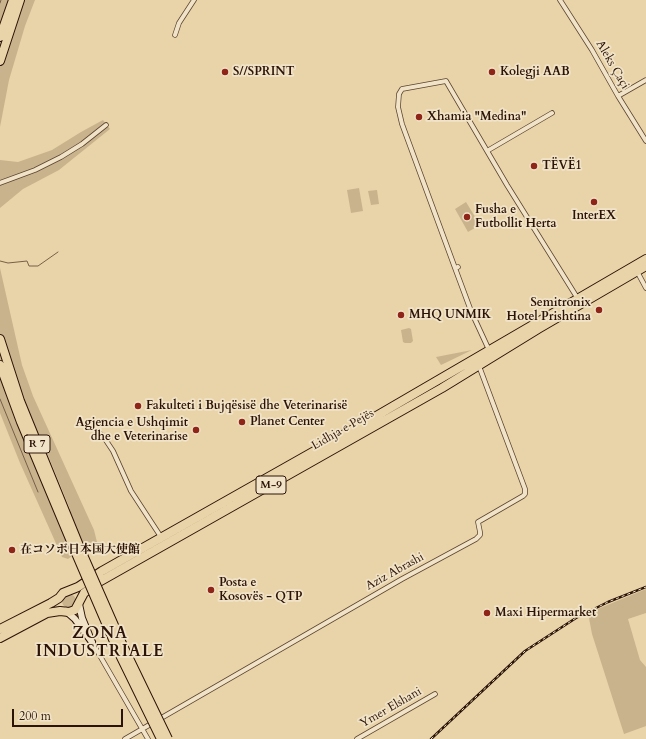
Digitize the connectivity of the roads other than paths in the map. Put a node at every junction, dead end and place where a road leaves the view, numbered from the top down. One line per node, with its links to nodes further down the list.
1 (13, 0): 6 (highway)
2 (20, 0): 7 (highway)
3 (194, 0): 5 (street)
4 (560, 0): 9 (street, Aleks Çaçi)
5 (175, 35)
6 (0, 37)
7 (0, 61)
8 (646, 80): 9 (street)
9 (618, 96): 12 (street, Aleks Çaçi)
10 (552, 113): 13 (street)
11 (106, 125): 14 (street)
12 (646, 141)
13 (487, 151): 21 (street); 23 (street)
14 (0, 183)
15 (646, 255): 18 (street)
16 (646, 259): 18 (highway, M-9)
17 (646, 266): 18 (highway, M-9)
18 (636, 270): 19 (street); 20 (street); 21 (highway, Lidhja e Pejës / M-9); 25 (highway, Lidhja e Pejës / M-9)
19 (646, 270)
20 (646, 288)
21 (579, 298): 23 (highway, Lidhja e Pejës / M-9)
22 (0, 339): 28 (highway, R 7)
23 (489, 350): 27 (highway, Lidhja e Pejës / M-9)
24 (0, 365): 28 (highway, R 7)
25 (478, 365): 32 (highway, Lidhja e Pejës / M-9); 39 (street, Aziz Abrashi)
26 (97, 431): 27 (street)
27 (161, 538): 29 (highway, Lidhja e Pejës / M-9)
28 (78, 549): 42 (highway, R 7, bridge); 43 (highway, R 7, bridge)
29 (102, 571): 30 (highway, Lidhja e Pejës / M-9); 34 (highway)
30 (69, 591): 31 (highway, Lidhja e Pejës); 32 (highway)
31 (59, 598): 33 (highway); 34 (highway, Lidhja e Pejës)
32 (79, 603): 33 (highway, Lidhja e Pejës); 37 (street)
33 (65, 611): 36 (highway, Lidhja e Pejës); 37 (street)
34 (19, 619): 35 (highway, Lidhja e Pejës)
35 (0, 629)
36 (0, 638)
37 (92, 642): 39 (street)
38 (435, 694): 44 (street, Ymer Elshani)
39 (142, 729): 40 (street); 41 (street)
40 (125, 739)
41 (148, 739)
42 (161, 739)
43 (168, 739)
44 (357, 739)

